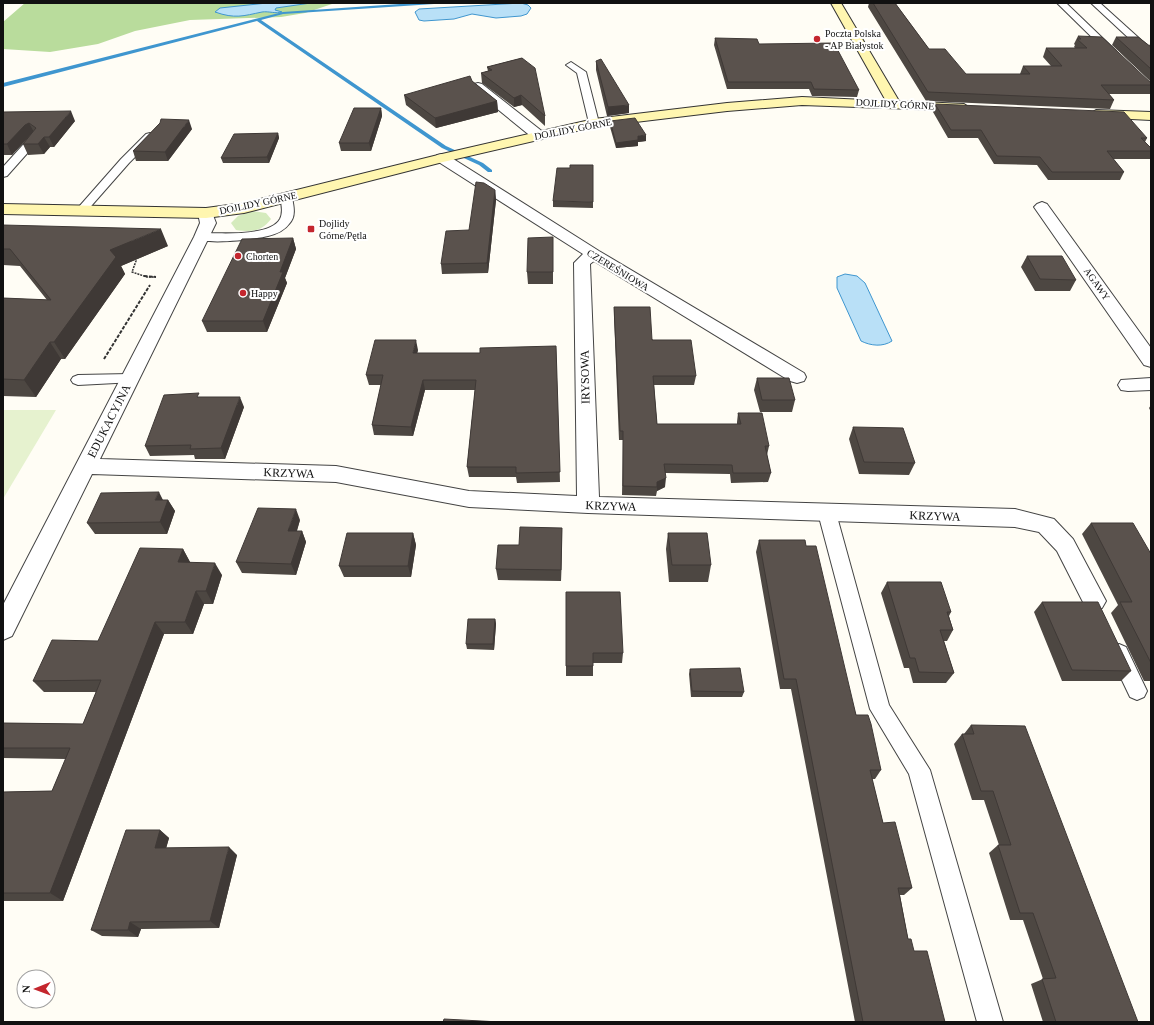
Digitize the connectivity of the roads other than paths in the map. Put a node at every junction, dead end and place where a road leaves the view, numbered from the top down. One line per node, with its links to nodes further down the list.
1 (836, 3): 8 (street)
2 (1062, 3): 5 (lane)
3 (1095, 3): 4 (lane)
4 (1151, 54)
5 (1117, 57)
6 (571, 65): 12 (lane)
7 (478, 87): 14 (street)
8 (894, 104): 9 (street, DOJLIDY GÓRNE); 12 (street, DOJLIDY GÓRNE)
9 (980, 108)
10 (1081, 113): 11 (street)
11 (1151, 116)
12 (594, 123): 14 (street, DOJLIDY GÓRNE)
13 (158, 128): 21 (lane)
14 (538, 135): 16 (street, DOJLIDY GÓRNE)
15 (35, 138): 17 (lane)
16 (442, 158): 18 (street, DOJLIDY GÓRNE); 24 (street, CZEREŚNIOWA)
17 (3, 174)
18 (286, 198): 22 (street, DOJLIDY GÓRNE); 23 (lane)
19 (1042, 207): 25 (street, AGAWY)
20 (3, 209): 21 (street, DOJLIDY GÓRNE)
21 (81, 211): 22 (street, DOJLIDY GÓRNE)
22 (206, 212): 23 (street, EDUKACYJNA)
23 (198, 243): 27 (street, EDUKACYJNA)
24 (593, 254): 26 (street, CZEREŚNIOWA); 32 (street, IRYSOWA)
25 (1151, 361)
26 (797, 377)
27 (130, 379): 28 (lane); 31 (street, EDUKACYJNA)
28 (78, 380)
29 (1151, 384): 30 (street)
30 (1128, 385)
31 (86, 466): 32 (street, KRZYWA); 34 (street, EDUKACYJNA)
32 (588, 505): 33 (street, KRZYWA)
33 (827, 513): 35 (street, KRZYWA); 39 (lane)
34 (13, 587): 36 (street, EDUKACYJNA)
35 (1097, 608)
36 (3, 629)
37 (1111, 635): 38 (lane)
38 (1137, 691)
39 (990, 1022)

